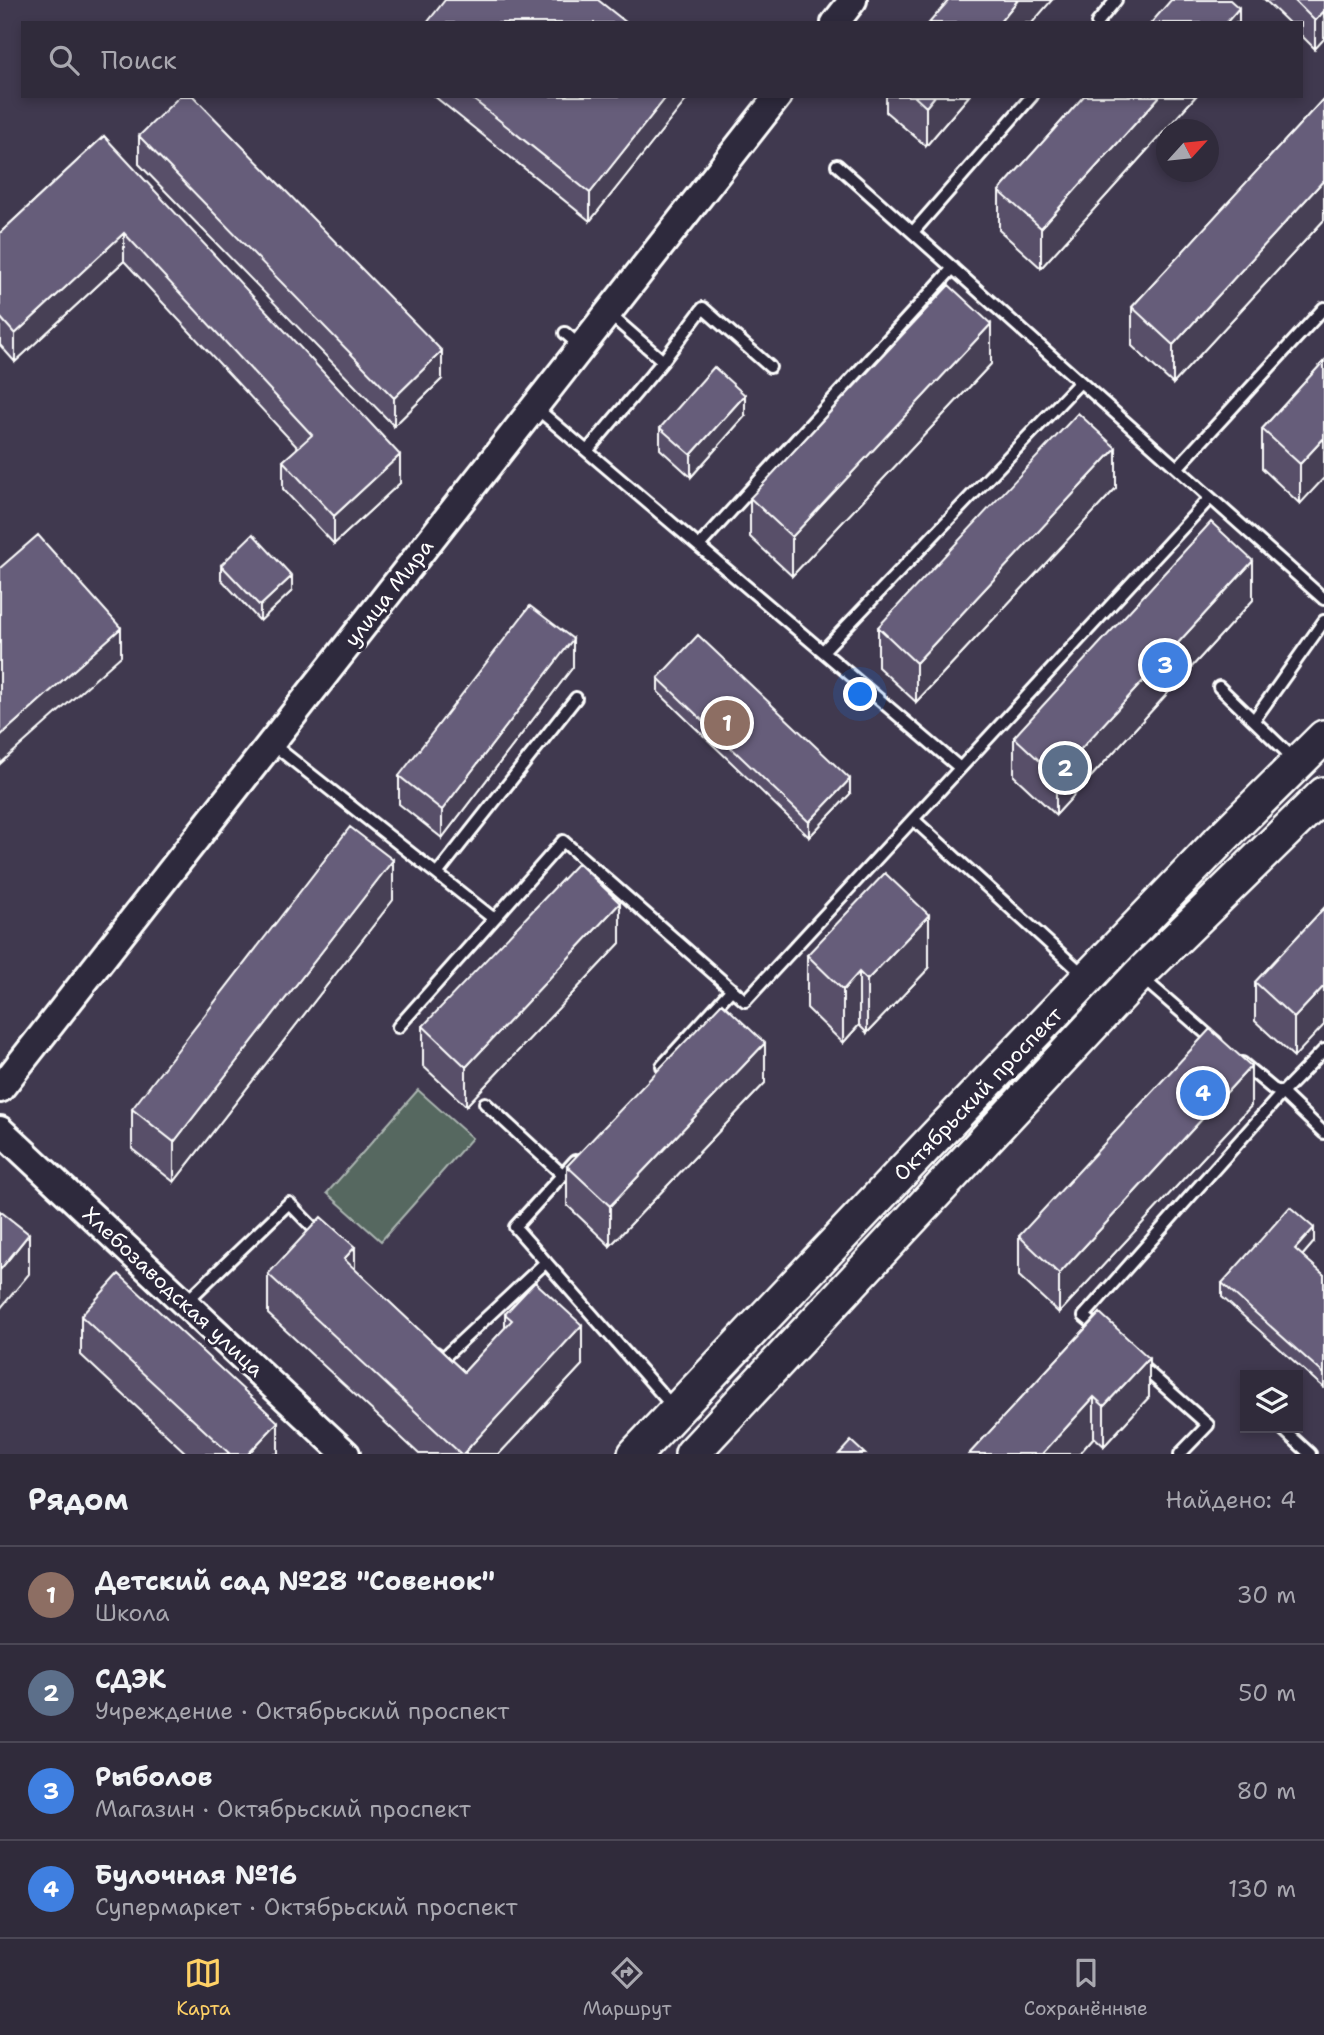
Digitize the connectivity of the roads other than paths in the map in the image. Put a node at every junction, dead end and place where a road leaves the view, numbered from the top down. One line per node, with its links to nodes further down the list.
1 (853, 0): 3 (street)
2 (1116, 0): 4 (lane)
3 (837, 21)
4 (1099, 21)
5 (776, 98): 11 (street, улица Мира)
6 (1030, 98): 8 (lane)
7 (837, 164): 8 (lane)
8 (913, 232): 9 (lane)
9 (953, 268): 16 (lane); 21 (lane)
10 (1324, 308): 19 (lane)
11 (608, 313): 14 (lane); 17 (street, улица Мира)
12 (689, 327): 13 (lane); 14 (lane); 15 (lane)
13 (698, 336)
14 (663, 361): 18 (lane)
15 (770, 367)
16 (1080, 382): 19 (lane); 24 (lane)
17 (535, 407): 18 (lane); 29 (street, улица Мира)
18 (587, 451): 21 (lane)
19 (1177, 468): 20 (lane)
20 (1210, 498): 22 (lane); 31 (lane)
21 (699, 546): 24 (lane)
22 (1324, 599)
23 (1324, 621): 27 (lane)
24 (823, 652): 31 (lane)
25 (1219, 687): 27 (lane)
26 (576, 698): 34 (lane)
27 (1254, 720): 30 (lane)
28 (1324, 737): 30 (main road, Октябрьский проспект)
29 (271, 743): 34 (lane); 44 (street, улица Мира)
30 (1298, 763): 37 (main road, Октябрьский проспект)
31 (960, 768): 33 (lane)
32 (1324, 794): 36 (main road, Октябрьский проспект)
33 (914, 820): 37 (lane); 38 (lane)
34 (437, 874): 35 (lane)
35 (494, 919): 38 (lane); 39 (lane)
36 (1139, 975): 40 (lane); 61 (main road, Октябрьский проспект)
37 (1088, 979): 57 (main road, Октябрьский проспект)
38 (732, 989): 43 (lane)
39 (398, 1027)
40 (1222, 1046)
41 (1324, 1050): 45 (lane)
42 (1232, 1055): 45 (lane)
43 (657, 1072)
44 (0, 1089)
45 (1282, 1093): 48 (lane); 54 (lane)
46 (485, 1102): 50 (lane)
47 (0, 1130): 53 (street, Хлебозаводская улица)
48 (1324, 1133)
49 (582, 1154): 50 (lane)
50 (563, 1175): 52 (lane)
51 (327, 1242): 53 (lane)
52 (546, 1262): 55 (lane); 57 (lane)
53 (185, 1303): 59 (street, Хлебозаводская улица)
54 (1115, 1343)
55 (433, 1349)
56 (1136, 1361): 62 (lane)
57 (676, 1410): 60 (main road, Октябрьский проспект)
58 (1287, 1433): 63 (lane)
59 (346, 1454)
60 (635, 1454)
61 (692, 1454)
62 (1180, 1454)
63 (1310, 1454)

